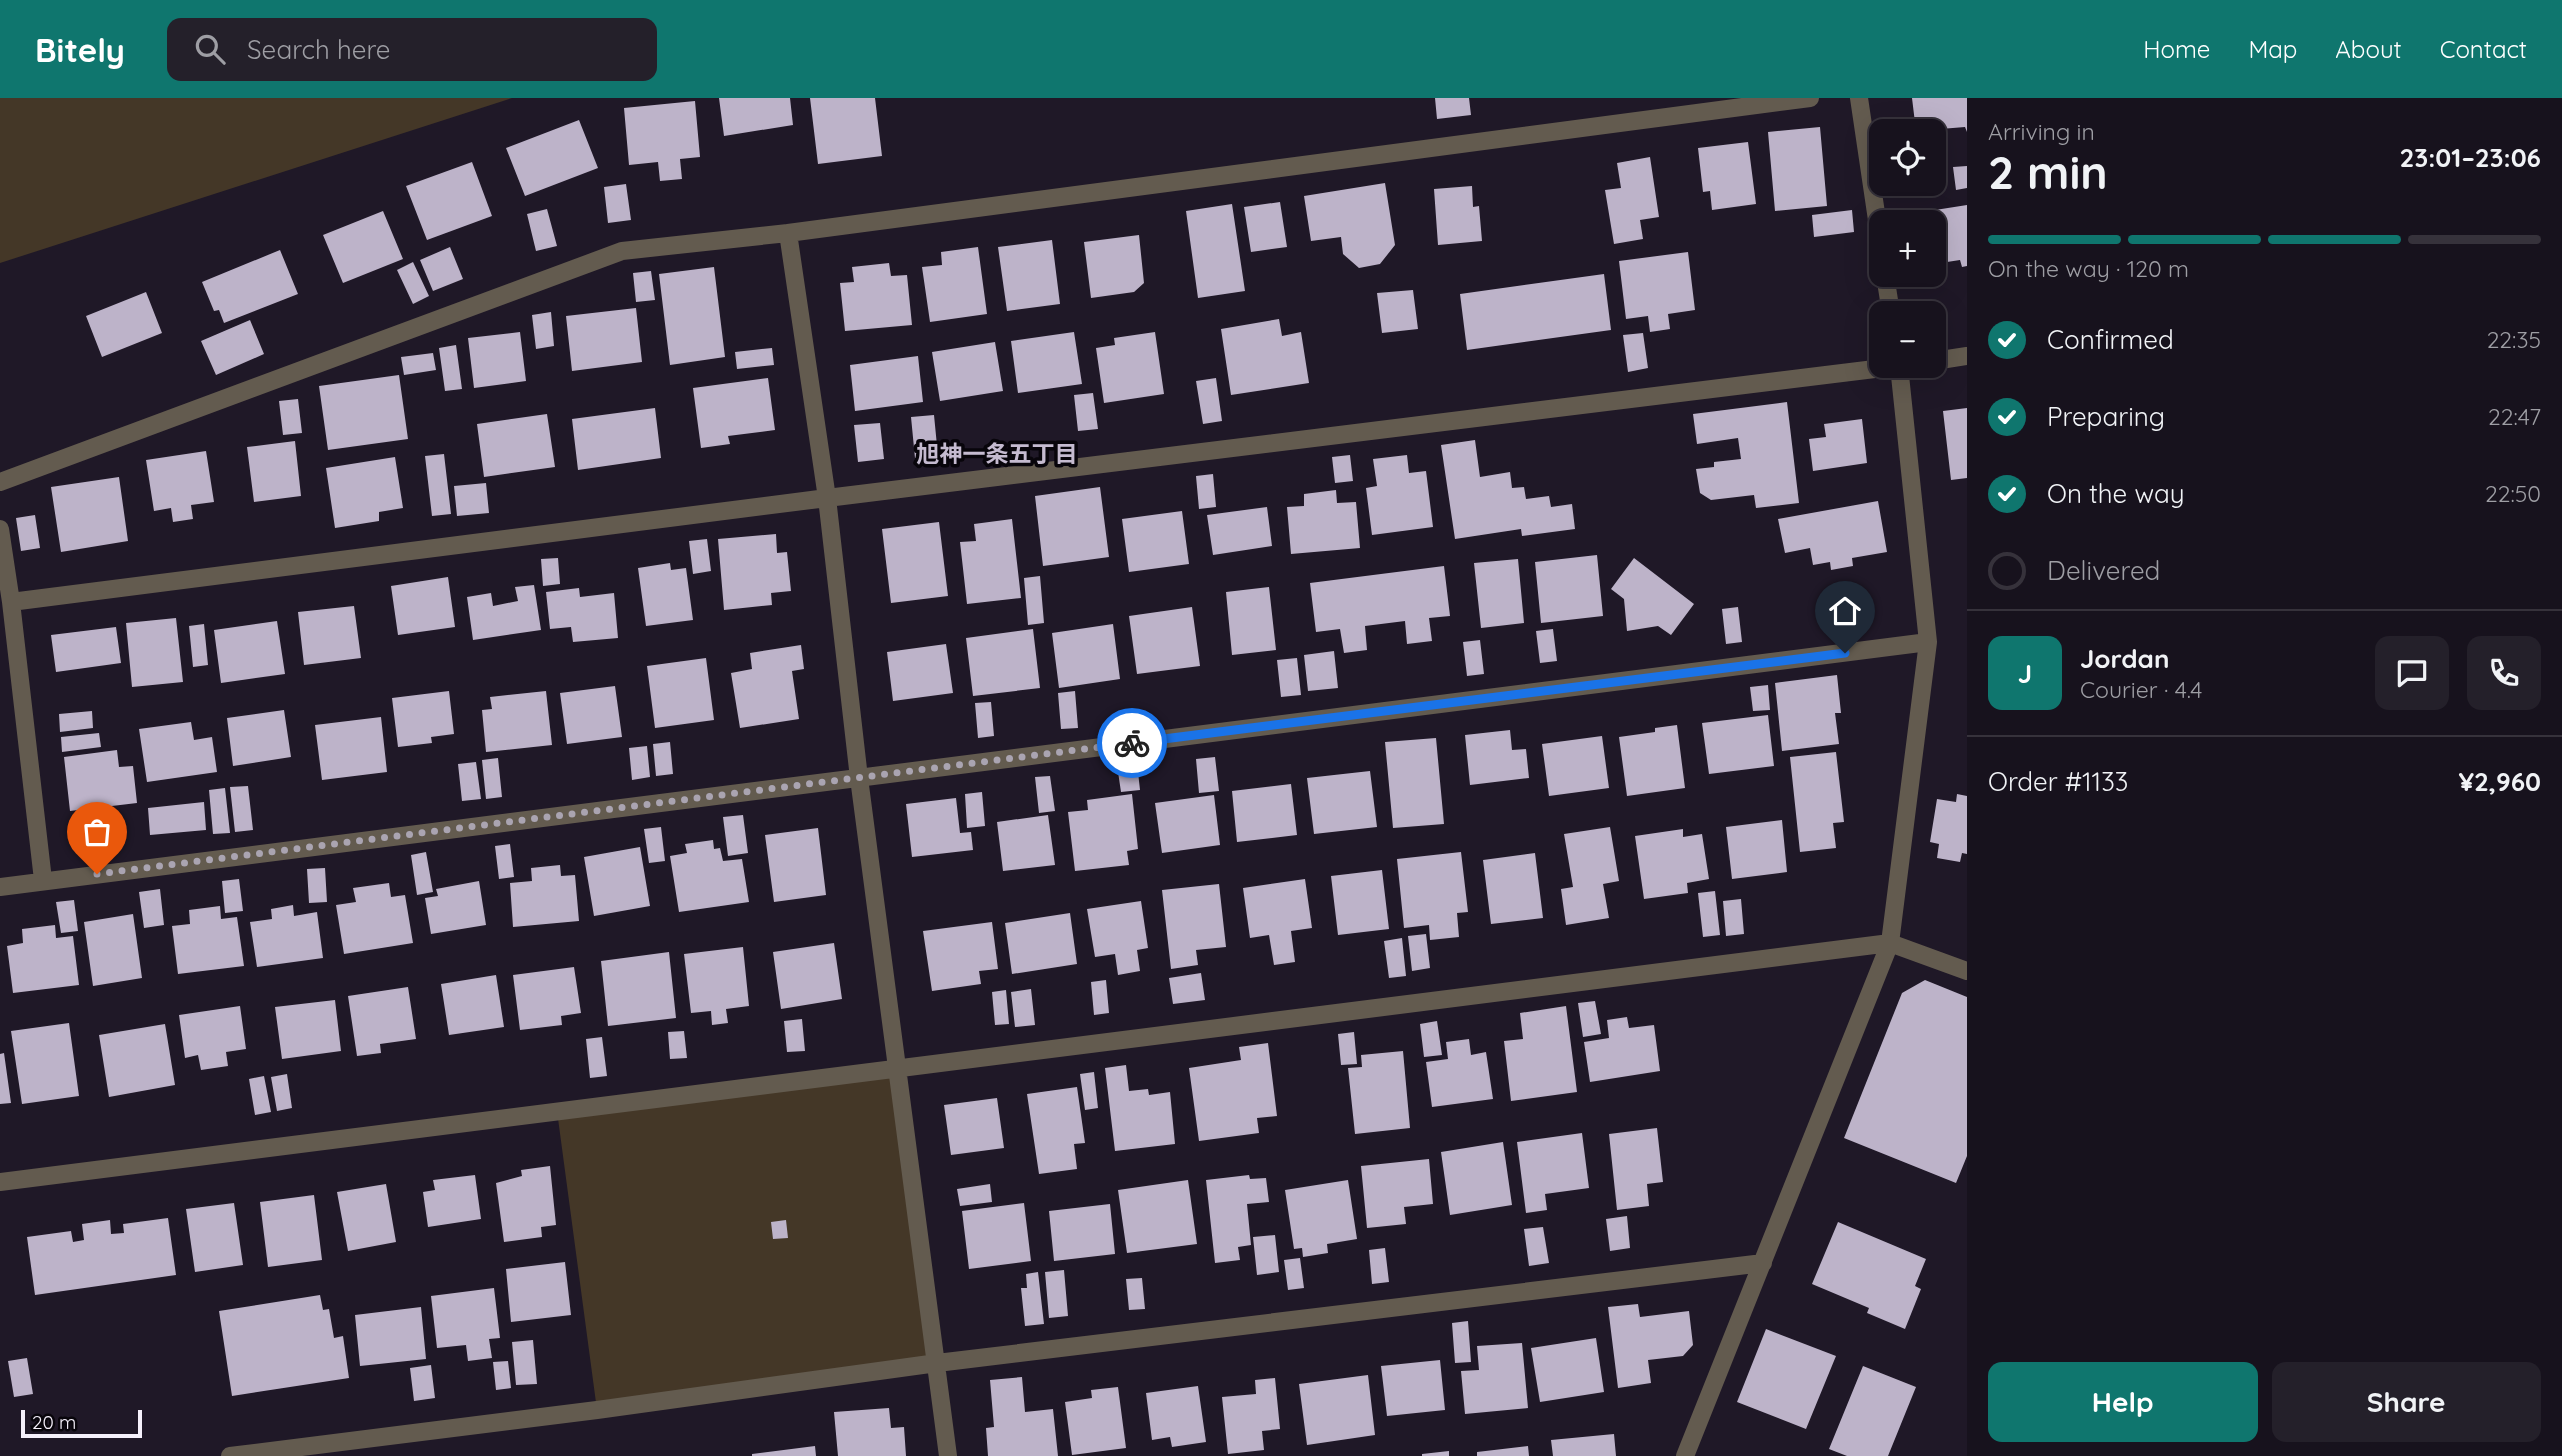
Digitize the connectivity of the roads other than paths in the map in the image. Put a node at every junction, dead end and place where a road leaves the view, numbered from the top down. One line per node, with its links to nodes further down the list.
1 (1810, 98): 4 (street)
2 (1859, 98): 3 (street)
3 (1876, 210)
4 (788, 233): 9 (street); 10 (street)
5 (1967, 356): 6 (street)
6 (1946, 359)
7 (1869, 370): 10 (street)
8 (1900, 378): 13 (street)
9 (0, 482)
10 (827, 498): 12 (street); 14 (street)
11 (0, 529): 12 (street)
12 (11, 602): 15 (street)
13 (1928, 642): 14 (street); 17 (street)
14 (859, 778): 15 (street); 19 (street)
15 (43, 880): 16 (street)
16 (0, 887)
17 (1890, 943): 18 (street); 19 (street); 21 (street)
18 (1967, 971)
19 (898, 1068): 20 (street); 22 (street)
20 (0, 1182)
21 (1763, 1263): 22 (street); 25 (street)
22 (937, 1363): 23 (street); 24 (street)
23 (230, 1456)
24 (948, 1456)
25 (1685, 1456)

